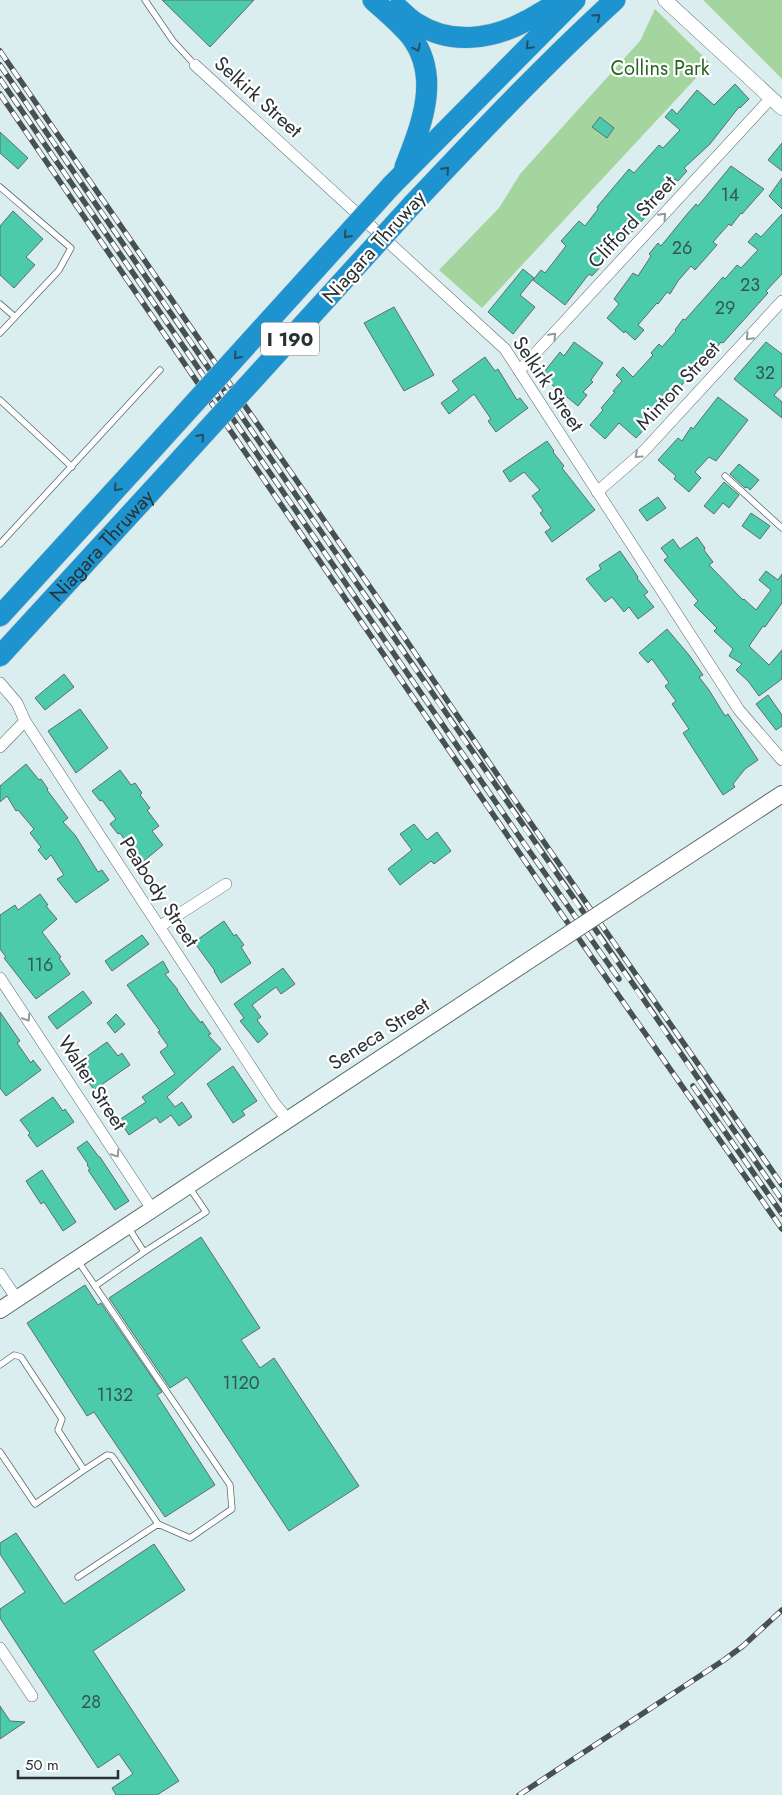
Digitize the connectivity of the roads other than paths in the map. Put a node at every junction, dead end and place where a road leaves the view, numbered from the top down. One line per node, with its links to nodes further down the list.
1 (145, 0): 7 (lane)
2 (373, 0): 10 (highway, one-way to 10)
3 (390, 0): 6 (highway)
4 (615, 0): 25 (highway, Niagara Thruway / I 190, one-way to 4, bridge)
5 (665, 0): 8 (street)
6 (565, 4): 10 (highway, Niagara Thruway / I 190, one-way to 10)
7 (195, 65): 17 (street, Selkirk Street)
8 (771, 98): 9 (street); 17 (street, Clifford Street, one-way to 8)
9 (782, 108)
10 (396, 181): 24 (highway, Niagara Thruway / I 190, one-way to 24, bridge)
11 (0, 187): 14 (lane)
12 (782, 301): 21 (street, Minton Street, one-way to 21)
13 (0, 304): 14 (lane)
14 (15, 317): 15 (lane)
15 (0, 333)
16 (160, 370): 19 (lane)
17 (520, 371): 21 (street, Selkirk Street)
18 (0, 400): 19 (lane)
19 (72, 467): 23 (lane)
20 (725, 476): 22 (lane)
21 (598, 492): 29 (street, Selkirk Street)
22 (781, 526)
23 (0, 544)
24 (0, 616)
25 (0, 656)
26 (0, 683): 27 (street, Peabody Street)
27 (25, 721): 28 (street); 32 (street, Peabody Street)
28 (0, 747)
29 (782, 761)
30 (782, 794): 34 (main road, Seneca Street, bridge)
31 (226, 884): 32 (street)
32 (160, 927): 34 (street, Peabody Street)
33 (0, 978): 36 (street, Walter Street, one-way to 36)
34 (288, 1120): 35 (main road, Seneca Street)
35 (188, 1185): 36 (main road, Seneca Street); 38 (lane)
36 (152, 1209): 37 (main road, Seneca Street)
37 (127, 1226): 38 (lane); 39 (main road, Seneca Street)
38 (144, 1252): 41 (lane)
39 (77, 1259): 41 (lane); 42 (main road, Seneca Street)
40 (0, 1274): 42 (street)
41 (95, 1286): 47 (lane)
42 (17, 1299): 43 (main road, Seneca Street)
43 (0, 1310)
44 (0, 1365): 46 (lane)
45 (0, 1452): 46 (lane)
46 (84, 1470): 47 (lane)
47 (158, 1524): 48 (lane)
48 (78, 1577)
49 (0, 1648): 50 (street)
50 (32, 1696)

